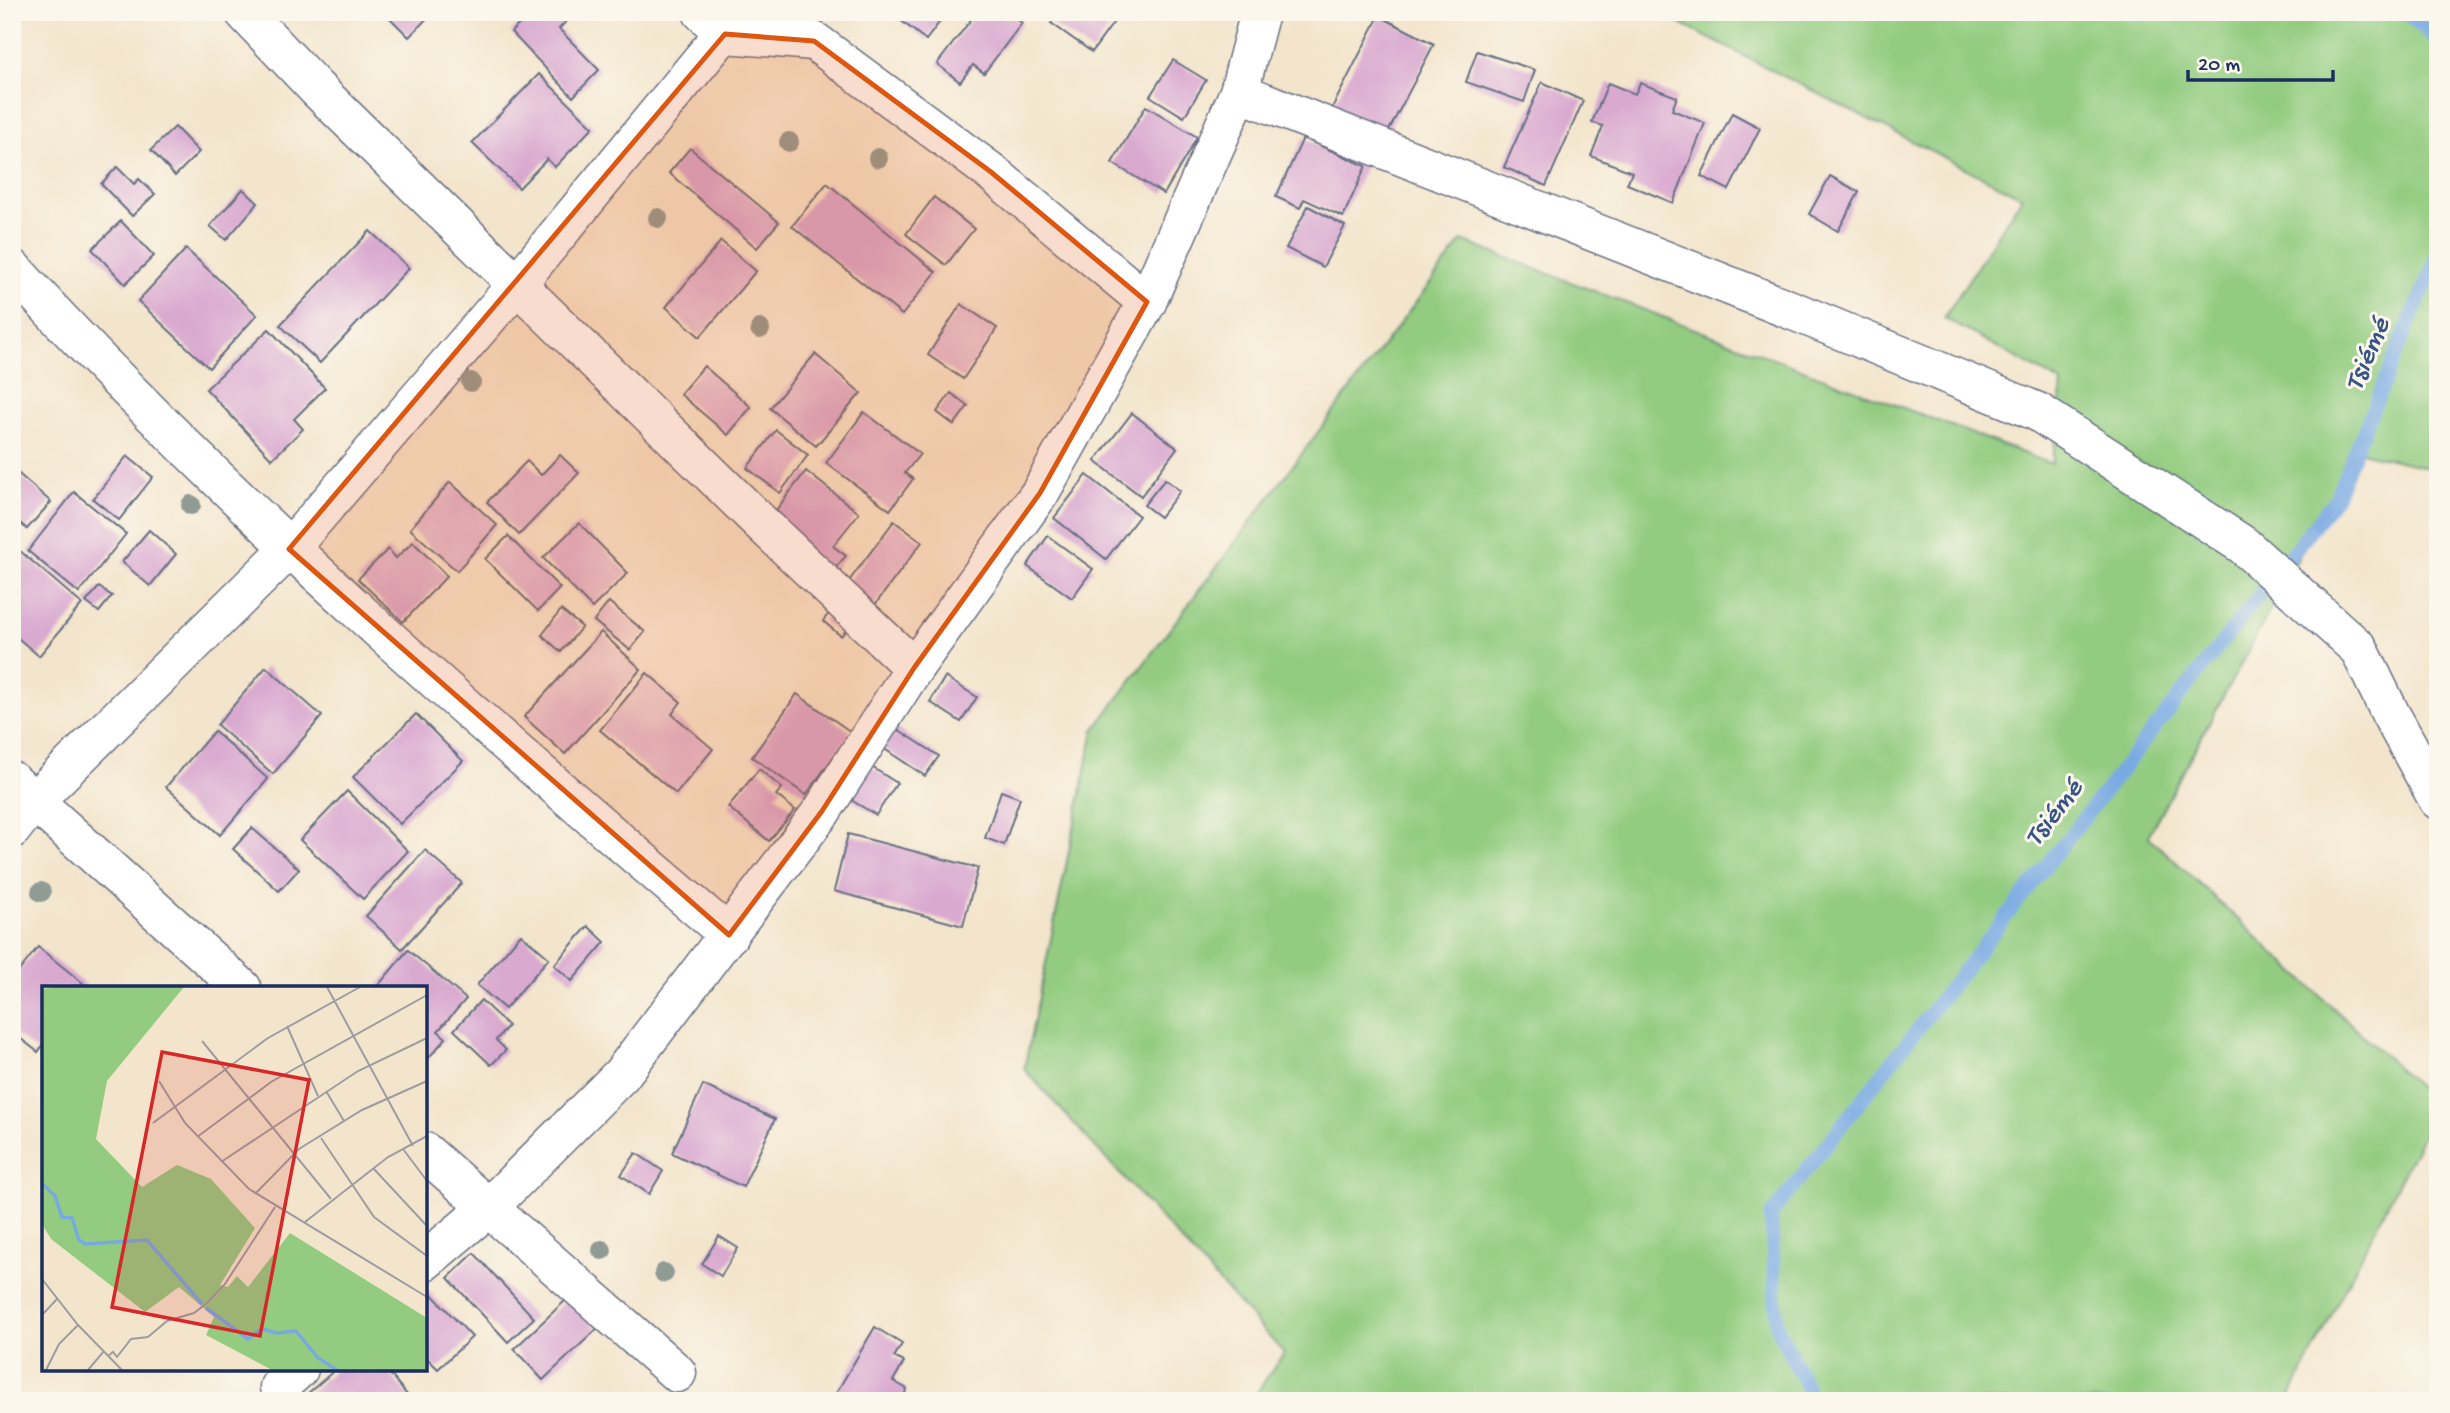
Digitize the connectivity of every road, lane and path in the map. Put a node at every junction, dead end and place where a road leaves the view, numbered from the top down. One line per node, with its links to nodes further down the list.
1 (244, 12): 6 (street)
2 (1260, 12): 4 (street)
3 (722, 19): 6 (street); 7 (street)
4 (1238, 92): 7 (street); 10 (street)
5 (12, 268): 8 (street)
6 (517, 284): 8 (street); 9 (street)
7 (1147, 302): 9 (street)
8 (289, 549): 11 (street); 12 (street)
9 (914, 668): 12 (street)
10 (2438, 800)
11 (19, 804): 13 (street)
12 (729, 935): 15 (street)
13 (240, 986)
14 (427, 1154): 15 (street)
15 (488, 1208): 16 (street); 17 (street)
16 (427, 1259)
17 (677, 1373)

